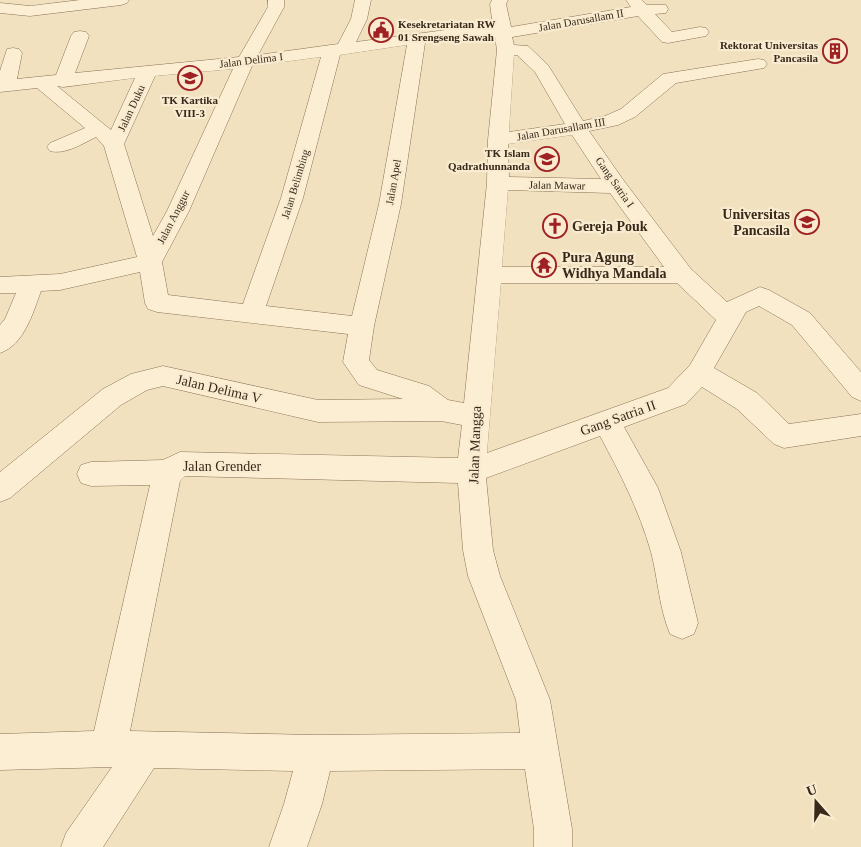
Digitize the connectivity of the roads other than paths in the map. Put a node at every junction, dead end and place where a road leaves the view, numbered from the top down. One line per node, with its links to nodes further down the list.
1 (121, 0): 6 (street)
2 (276, 0): 15 (street, Jalan Anggur)
3 (363, 0): 13 (street, Jalan Belimbing)
4 (500, 0): 11 (street)
5 (638, 5): 8 (street, Jalan Darusallam II); 9 (street); 11 (street, Jalan Darusallam II)
6 (0, 8)
7 (482, 8): 11 (street)
8 (660, 9)
9 (700, 32)
10 (80, 36): 18 (street)
11 (498, 36): 12 (street, Jalan Delima I); 21 (street, Gang Satria I); 23 (street, Jalan Mangga)
12 (417, 38): 13 (street, Jalan Delima I); 35 (street, Jalan Apel)
13 (338, 49): 15 (street, Jalan Delima I); 33 (street, Jalan Belimbing)
14 (13, 54): 20 (street)
15 (245, 62): 17 (street, Jalan Delima I); 28 (street, Jalan Anggur)
16 (758, 64): 21 (street, Jalan Darusallam III)
17 (148, 71): 18 (street, Jalan Delima I); 24 (street, Jalan Duku)
18 (63, 81): 19 (street, Jalan Delima I)
19 (41, 82): 20 (street, Jalan Delima I); 22 (street)
20 (3, 86)
21 (578, 128): 23 (street, Jalan Darusallam III); 27 (street, Gang Satria I)
22 (99, 129): 24 (street); 25 (street)
23 (498, 140): 26 (street, Jalan Mangga)
24 (114, 144): 28 (street)
25 (57, 147)
26 (498, 183): 27 (street, Jalan Mawar); 29 (street, Jalan Mangga)
27 (616, 186): 30 (street, Gang Satria I)
28 (150, 262): 31 (street); 33 (street)
29 (490, 275): 30 (street); 40 (street, Jalan Mangga)
30 (683, 275): 34 (street, Gang Satria I)
31 (32, 284): 32 (street); 36 (street)
32 (0, 285)
33 (251, 315): 35 (street)
34 (729, 318): 37 (street, Gang Satria II); 38 (street, Gang Satria II)
35 (362, 326): 39 (street, Jalan Apel)
36 (0, 342)
37 (699, 372): 41 (street, Gang Satria II); 42 (street)
38 (861, 390)
39 (441, 410): 40 (street, Jalan Delima V); 46 (street, Jalan Delima V)
40 (475, 416): 43 (street, Jalan Mangga)
41 (607, 423): 43 (street, Gang Satria II); 47 (street)
42 (861, 425)
43 (471, 471): 44 (street, Jalan Grender); 50 (street, Jalan Mangga)
44 (168, 472): 45 (street); 48 (street, Jalan Grender)
45 (91, 474)
46 (0, 489)
47 (682, 623)
48 (108, 749): 49 (street); 51 (street)
49 (145, 750): 52 (street); 53 (street)
50 (540, 751): 52 (street); 55 (street, Jalan Mangga)
51 (0, 752)
52 (316, 753): 54 (street)
53 (80, 847)
54 (288, 847)
55 (553, 847)

